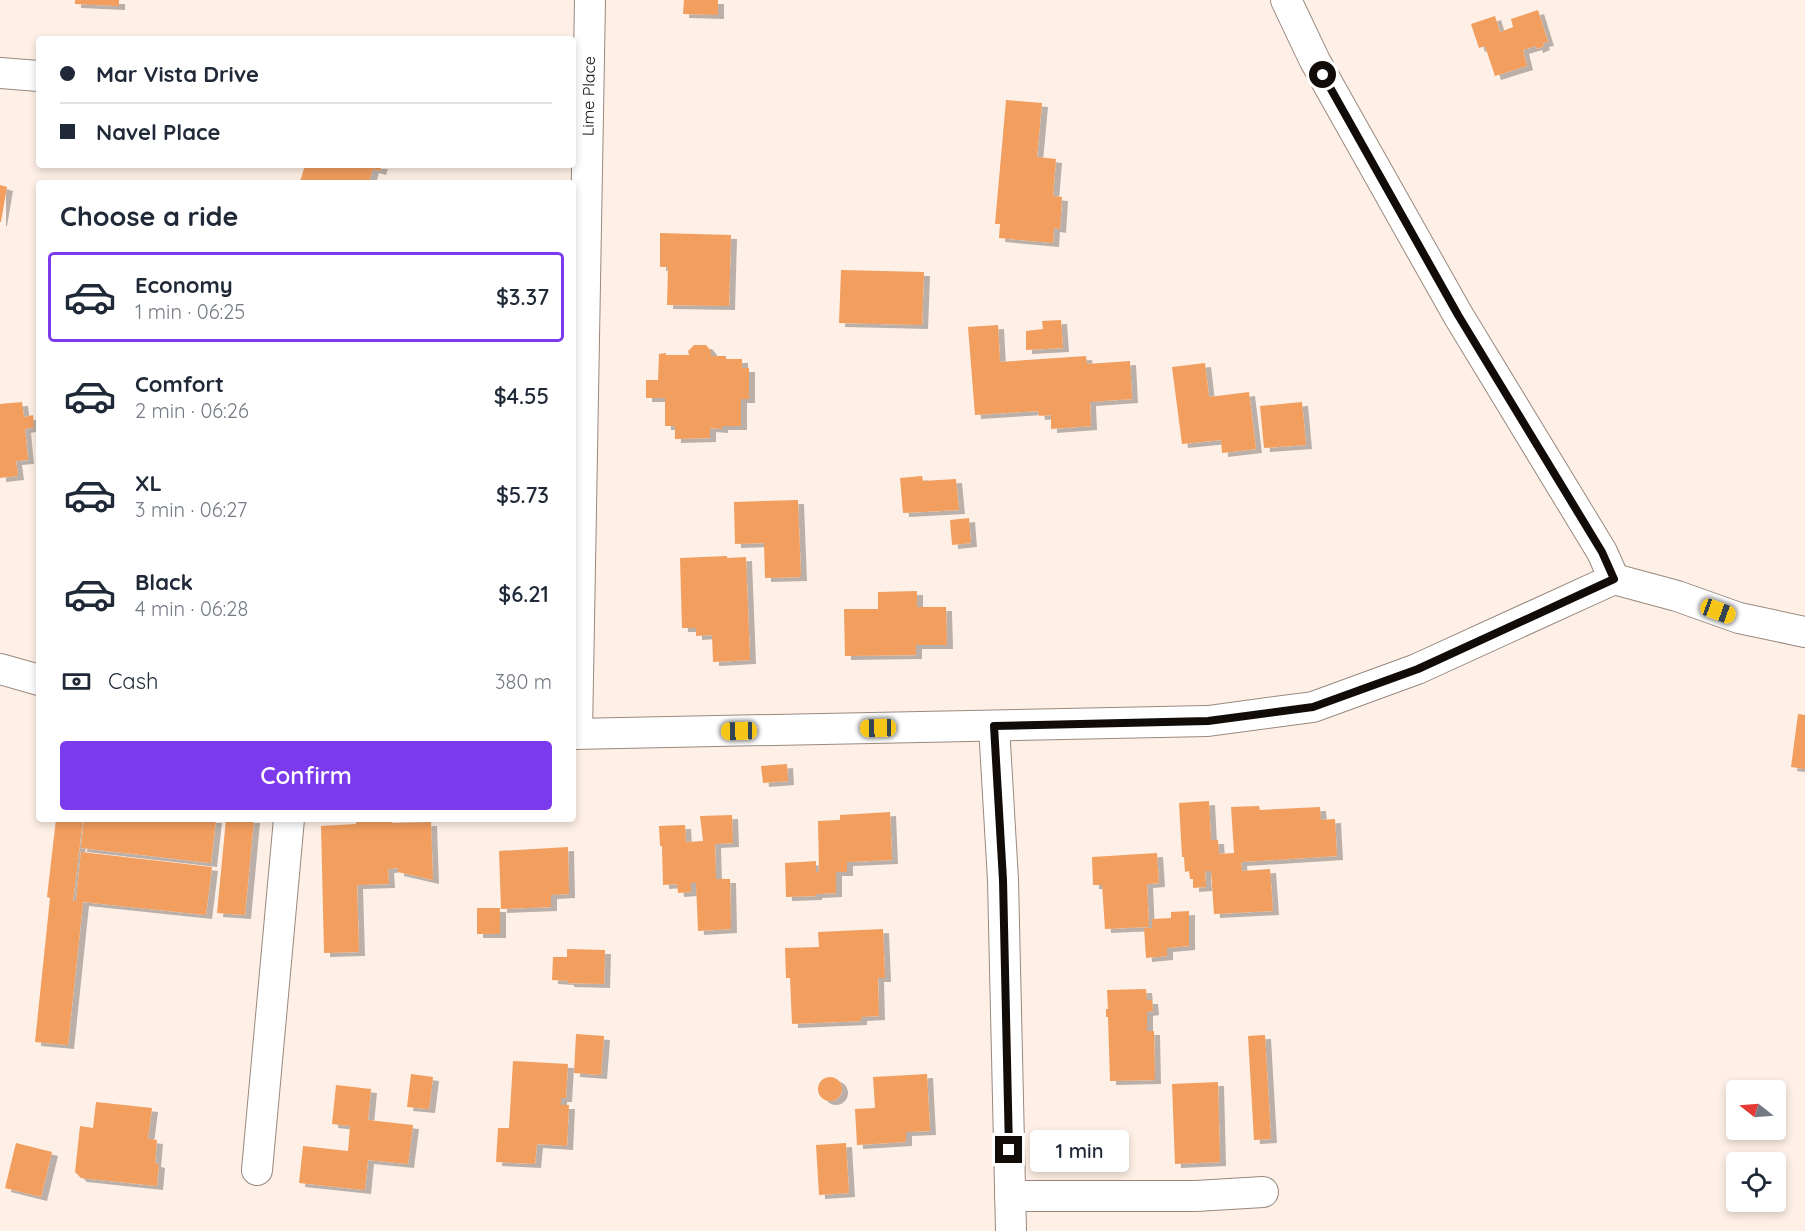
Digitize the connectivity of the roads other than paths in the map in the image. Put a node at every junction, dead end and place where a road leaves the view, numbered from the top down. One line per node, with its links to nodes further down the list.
1 (590, 0): 9 (street, Lime Place)
2 (1286, 0): 5 (street)
3 (0, 73): 4 (street)
4 (36, 76)
5 (1614, 579): 6 (street); 10 (street)
6 (1805, 632)
7 (0, 669): 8 (street)
8 (36, 679)
9 (576, 685)
10 (994, 726): 11 (street); 15 (street)
11 (576, 734)
12 (289, 822): 13 (street)
13 (257, 1170)
14 (1263, 1192): 15 (street)
15 (1010, 1196): 16 (street)
16 (1011, 1231)

